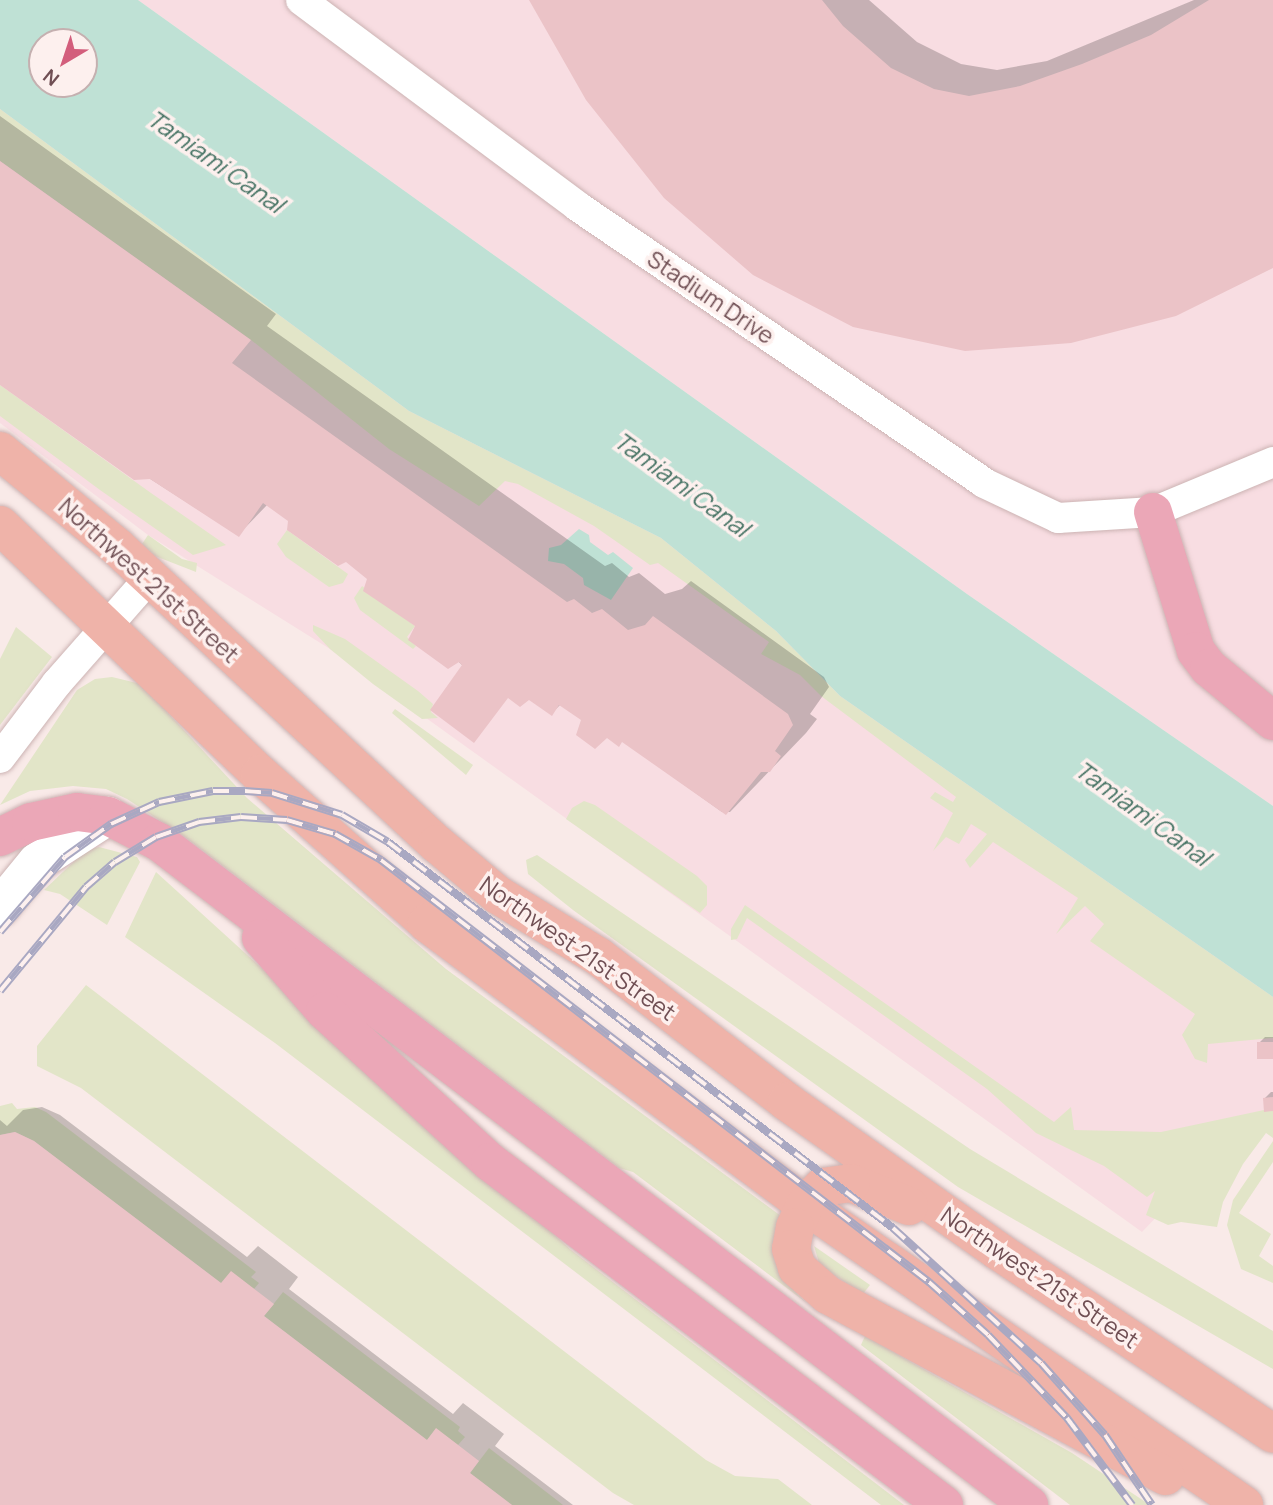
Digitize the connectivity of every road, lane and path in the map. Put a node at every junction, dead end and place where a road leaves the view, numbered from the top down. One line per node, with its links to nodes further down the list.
1 (301, 0): 4 (street, Stadium Drive)
2 (0, 451): 6 (main road, Northwest 21st Street)
3 (1273, 462): 4 (street, Stadium Drive)
4 (1153, 512): 8 (highway)
5 (0, 525): 7 (main road)
6 (150, 577): 7 (street); 15 (main road, Northwest 21st Street)
7 (107, 624): 9 (street); 14 (main road)
8 (1273, 721)
9 (0, 758)
10 (108, 816): 11 (highway); 12 (highway); 13 (street)
11 (0, 837)
12 (226, 892): 17 (highway); 18 (highway)
13 (0, 907)
14 (805, 1205): 15 (main road); 19 (main road); 20 (main road)
15 (998, 1251): 16 (main road, Northwest 21st Street)
16 (1273, 1434)
17 (944, 1505)
18 (1028, 1505)
19 (1224, 1505)
20 (1244, 1505)

